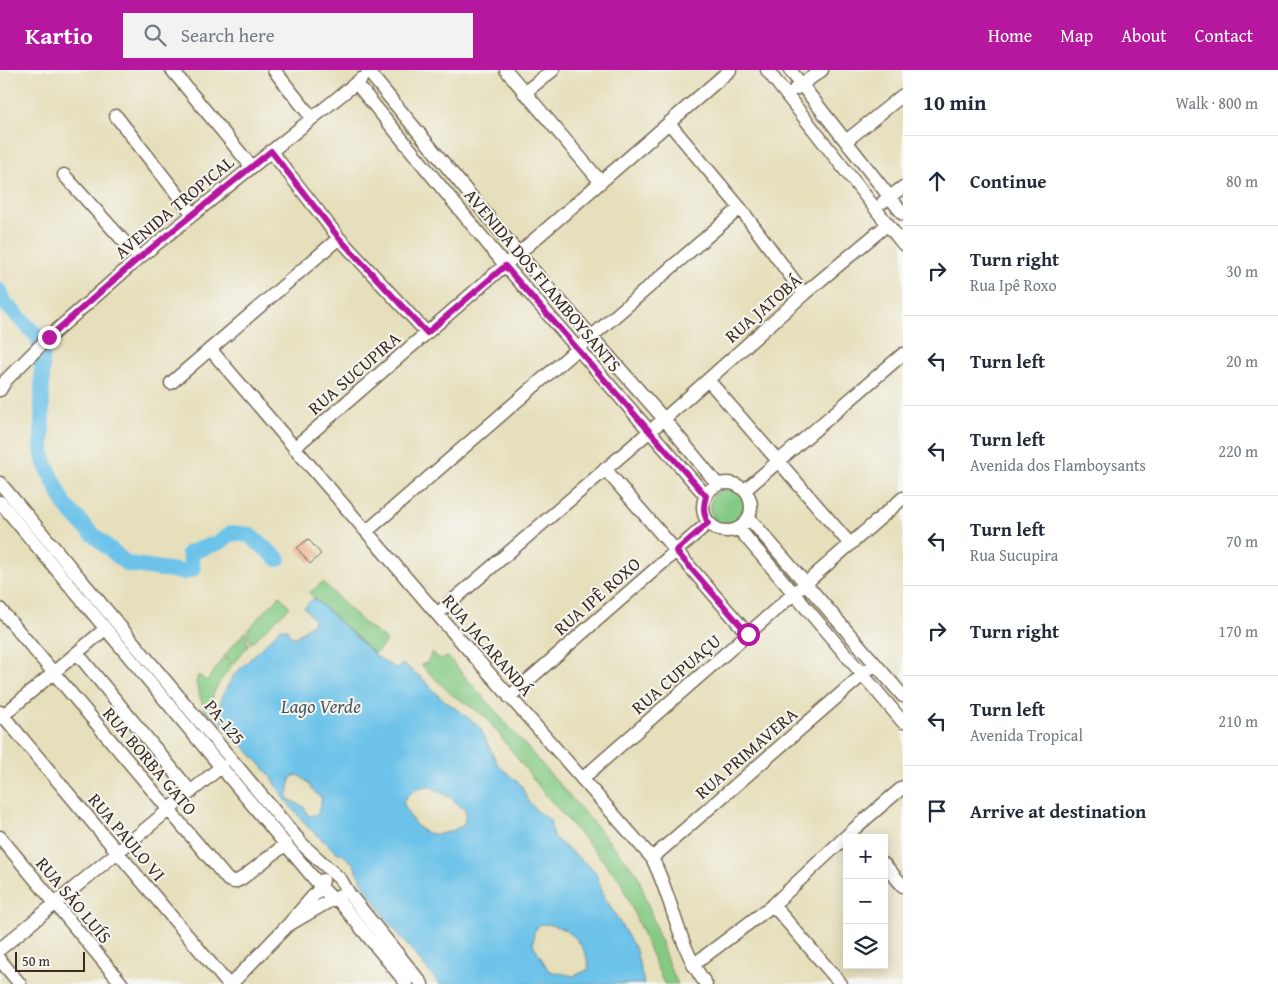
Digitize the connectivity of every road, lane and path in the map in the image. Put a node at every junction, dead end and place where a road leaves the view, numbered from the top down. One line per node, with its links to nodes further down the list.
1 (172, 70): 20 (street)
2 (274, 70): 16 (street)
3 (506, 70): 12 (street)
4 (553, 70): 12 (street)
5 (730, 70): 17 (street, RUA SUCUPIRA)
6 (768, 70): 13 (street)
7 (790, 70): 11 (street)
8 (822, 70): 11 (street)
9 (369, 71): 10 (street, AVENIDA TROPICAL); 32 (street, AVENIDA DOS FLAMBOYSANTS)
10 (356, 84): 16 (street, AVENIDA TROPICAL); 34 (street, AVENIDA DOS FLAMBOYSANTS)
11 (802, 86): 13 (street); 18 (street)
12 (524, 93): 22 (street)
13 (786, 94): 26 (street)
14 (903, 95): 18 (street)
15 (116, 116): 27 (street)
16 (312, 118): 19 (street, AVENIDA TROPICAL)
17 (669, 123): 22 (street, RUA SUCUPIRA); 25 (street)
18 (846, 142): 24 (street)
19 (271, 151): 20 (street, AVENIDA TROPICAL); 30 (street)
20 (251, 166): 27 (street, AVENIDA TROPICAL)
21 (64, 175): 33 (street)
22 (600, 181): 32 (street, RUA SUCUPIRA)
23 (903, 187): 24 (street)
24 (890, 198): 26 (street); 28 (street)
25 (740, 208): 35 (street); 37 (street)
26 (875, 208): 29 (street)
27 (192, 213): 33 (street, AVENIDA TROPICAL)
28 (903, 214)
29 (888, 224): 31 (street); 35 (street, RUA JATOBÁ)
30 (339, 238): 36 (street); 39 (street)
31 (903, 244)
32 (518, 253): 34 (street, RUA SUCUPIRA); 37 (street, AVENIDA DOS FLAMBOYSANTS)
33 (139, 258): 43 (street, AVENIDA TROPICAL)
34 (505, 266): 36 (street, RUA SUCUPIRA); 38 (street, AVENIDA DOS FLAMBOYSANTS)
35 (804, 294): 41 (street, RUA JATOBÁ)
36 (427, 333): 46 (street, RUA SUCUPIRA)
37 (589, 336): 38 (street); 44 (street, AVENIDA DOS FLAMBOYSANTS)
38 (578, 348): 45 (street, AVENIDA DOS FLAMBOYSANTS); 58 (street)
39 (210, 349): 42 (street); 46 (street, RUA JACARANDÁ)
40 (903, 354): 47 (street)
41 (708, 380): 44 (street, RUA JATOBÁ); 47 (street)
42 (171, 383)
43 (2, 384)
44 (664, 419): 45 (street, RUA JATOBÁ); 50 (street, AVENIDA DOS FLAMBOYSANTS)
45 (649, 431): 48 (street); 52 (street, AVENIDA DOS FLAMBOYSANTS)
46 (294, 448): 58 (street, RUA JACARANDÁ)
47 (777, 461): 51 (street); 59 (street)
48 (605, 469): 60 (street); 64 (street)
49 (0, 483): 86 (street, PA-125 / PA-125)
50 (718, 485): 51 (street); 52 (street)
51 (745, 490): 55 (street)
52 (706, 496): 56 (street)
53 (903, 498): 59 (street)
54 (0, 502): 65 (street, PA-125 / PA-125)
55 (750, 518): 57 (street); 61 (street)
56 (708, 523): 57 (street); 60 (street, RUA IPÊ ROXO)
57 (739, 529): 62 (street)
58 (367, 531): 64 (street, RUA JACARANDÁ)
59 (850, 544): 61 (street)
60 (676, 551): 66 (street); 71 (street, RUA IPÊ ROXO)
61 (805, 585): 62 (street, RUA CUPUAÇU); 68 (street)
62 (793, 595): 66 (street, RUA CUPUAÇU); 70 (street)
63 (0, 609): 69 (street, RUA BORBA GATO)
64 (438, 614): 71 (street, RUA JACARANDÁ)
65 (105, 629): 67 (street); 75 (street, PA-125 / PA-125)
66 (748, 634): 76 (street, RUA CUPUAÇU)
67 (77, 653): 69 (street); 78 (street)
68 (875, 664): 70 (street, RUA PRIMAVERA); 72 (street)
69 (53, 674): 73 (street); 79 (street, RUA BORBA GATO)
70 (863, 674): 74 (street); 84 (street, RUA PRIMAVERA)
71 (509, 696): 76 (street, RUA JACARANDÁ)
72 (903, 696)
73 (1, 715): 83 (street, RUA PAULO VI)
74 (903, 722)
75 (222, 766): 78 (street); 82 (street, PA-125 / PA-125)
76 (582, 779): 84 (street, RUA JACARANDÁ)
77 (903, 787): 80 (street)
78 (191, 792): 79 (street)
79 (169, 811): 82 (street, RUA BORBA GATO); 83 (street)
80 (858, 833): 92 (street)
81 (0, 837): 91 (street, RUA SÃO LUÍS)
82 (286, 844): 88 (street, PA-125 / PA-125)
83 (117, 853): 91 (street); 99 (street, RUA PAULO VI)
84 (652, 858): 96 (street, RUA JACARANDÁ)
85 (888, 869): 87 (street)
86 (334, 874): 88 (street); 89 (street, PA-125 / PA-125)
87 (903, 886)
88 (321, 887): 90 (street, PA-125 / PA-125); 93 (street)
89 (345, 887): 90 (street); 101 (street, PA-125 / PA-125)
90 (332, 898): 93 (street); 100 (street, PA-125 / PA-125)
91 (54, 904): 94 (street); 98 (street, RUA SÃO LUÍS)
92 (773, 905): 96 (street); 103 (street)
93 (288, 925): 99 (street)
94 (0, 949)
95 (0, 960): 97 (street)
96 (694, 964): 102 (street, RUA JACARANDÁ)
97 (20, 984)
98 (122, 984)
99 (229, 984)
100 (407, 984)
101 (422, 984)
102 (706, 984)
103 (841, 984)

